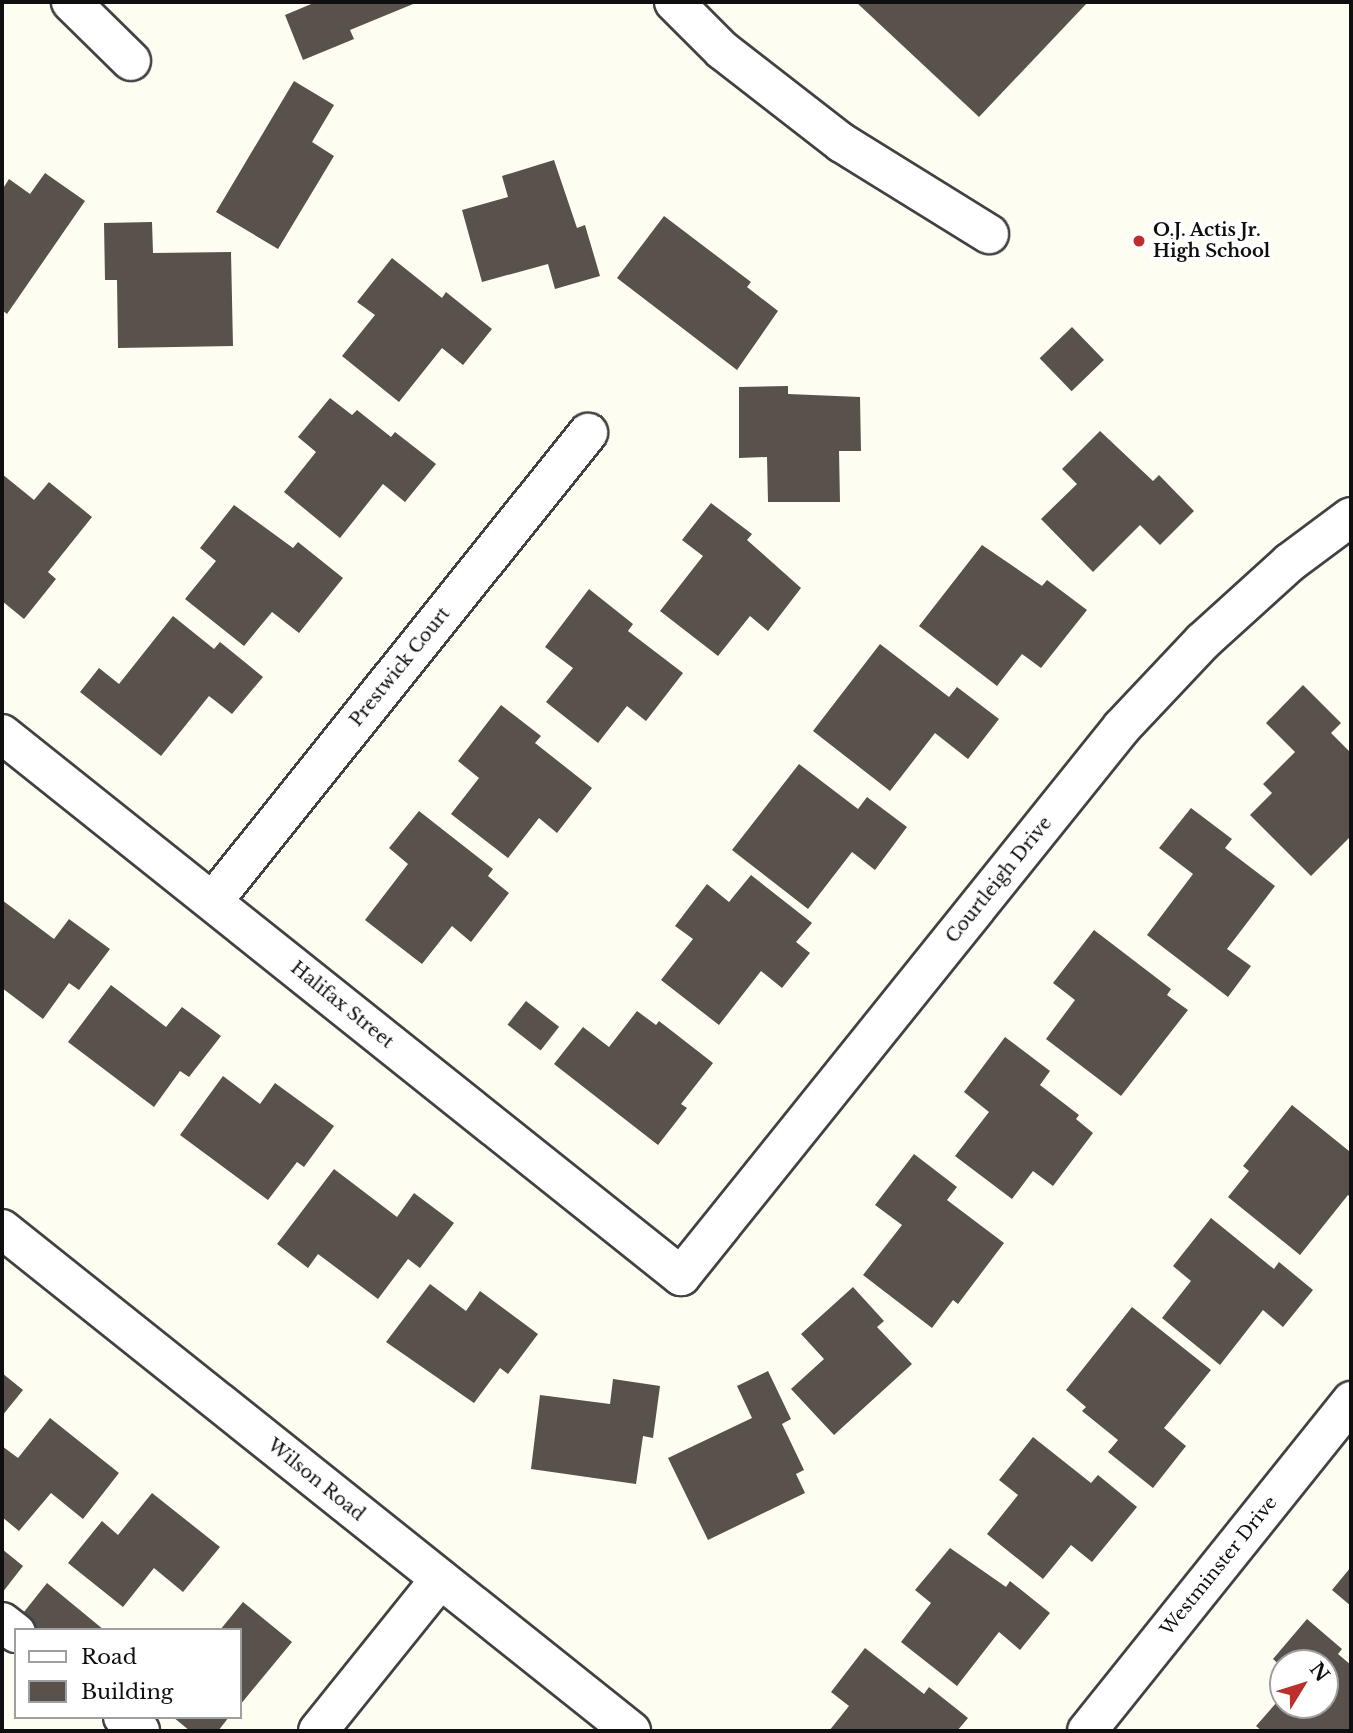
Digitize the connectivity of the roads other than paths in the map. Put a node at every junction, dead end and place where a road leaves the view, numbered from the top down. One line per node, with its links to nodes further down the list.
1 (71, 2): 3 (street)
2 (674, 2): 4 (street)
3 (131, 61)
4 (989, 234)
5 (588, 433): 8 (street, Prestwick Court)
6 (1351, 517): 10 (street, Courtleigh Drive)
7 (2, 734): 8 (street, Halifax Street)
8 (213, 901): 10 (street, Halifax Street)
9 (2, 1229): 12 (street, Wilson Road)
10 (681, 1276)
11 (1351, 1401): 17 (street, Westminster Drive)
12 (440, 1579): 15 (street); 16 (street, Wilson Road)
13 (125, 1719): 14 (street)
14 (140, 1731)
15 (318, 1731)
16 (631, 1731)
17 (1087, 1731)

